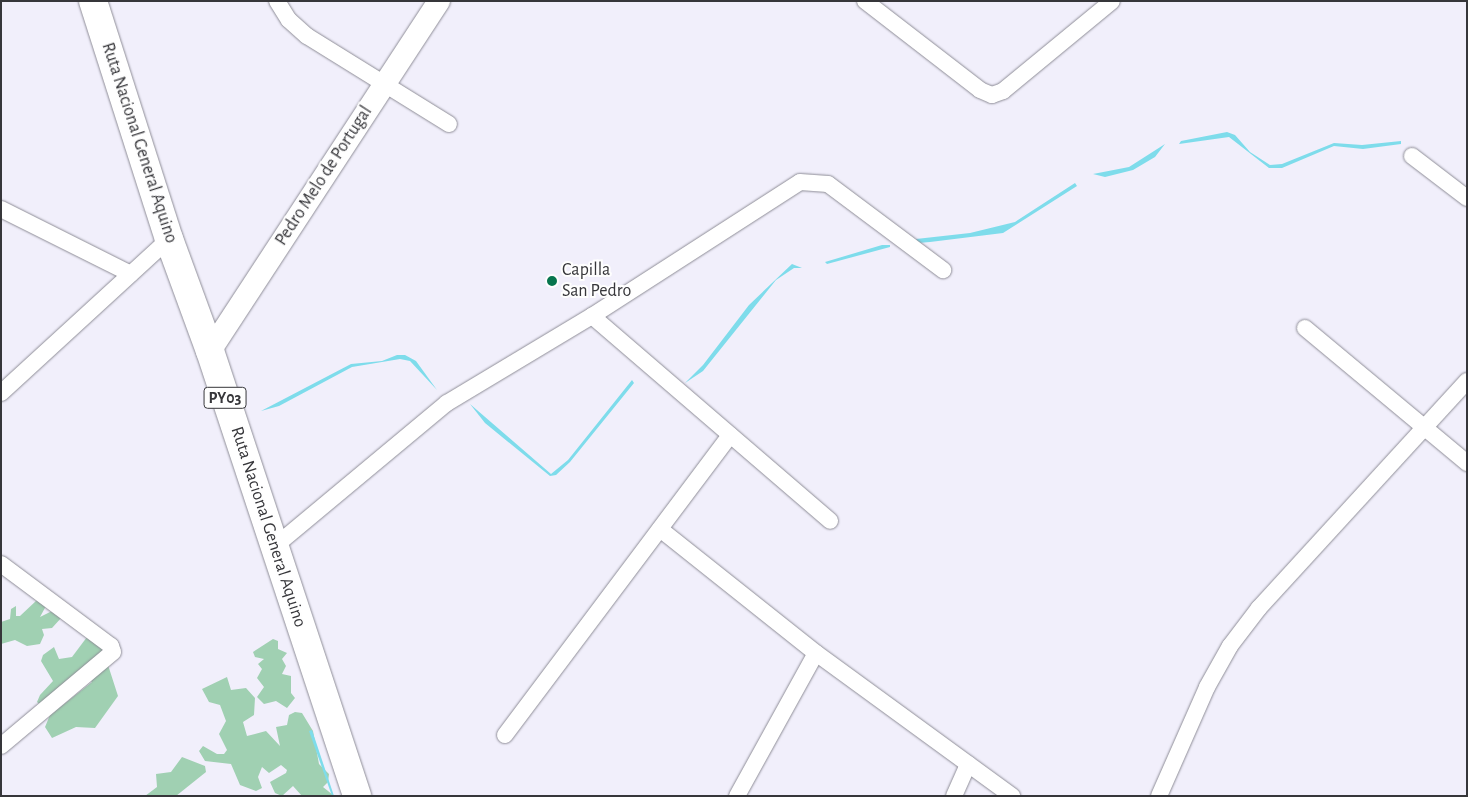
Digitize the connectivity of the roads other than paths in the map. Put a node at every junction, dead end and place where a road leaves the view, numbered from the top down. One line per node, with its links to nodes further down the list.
1 (93, 1): 11 (highway, Ruta Nacional General Aquino / PY03)
2 (277, 1): 6 (street)
3 (439, 1): 6 (street, Pedro Melo de Portugal)
4 (866, 1): 5 (street)
5 (1112, 1)
6 (385, 84): 7 (street); 16 (street, Pedro Melo de Portugal)
7 (449, 124)
8 (1412, 156): 9 (street)
9 (1467, 198)
10 (1, 209): 13 (street)
11 (169, 239): 13 (street); 16 (highway, Ruta Nacional General Aquino / PY03)
12 (943, 270): 14 (street)
13 (131, 274): 18 (street)
14 (592, 316): 20 (street); 24 (street)
15 (1305, 328): 19 (street)
16 (210, 351): 24 (highway, Ruta Nacional General Aquino / PY03)
17 (1467, 381): 19 (street)
18 (1, 393)
19 (1426, 428): 21 (street); 34 (street)
20 (730, 435): 22 (street); 23 (street)
21 (1467, 463)
22 (830, 521)
23 (660, 529): 26 (street); 27 (street)
24 (274, 546): 30 (highway, Ruta Nacional General Aquino / PY03)
25 (1, 564): 28 (street)
26 (816, 653): 29 (street); 31 (street)
27 (505, 735)
28 (1, 746)
29 (968, 764): 32 (street); 33 (street)
30 (357, 796)
31 (737, 796)
32 (954, 796)
33 (1012, 796)
34 (1159, 796)

